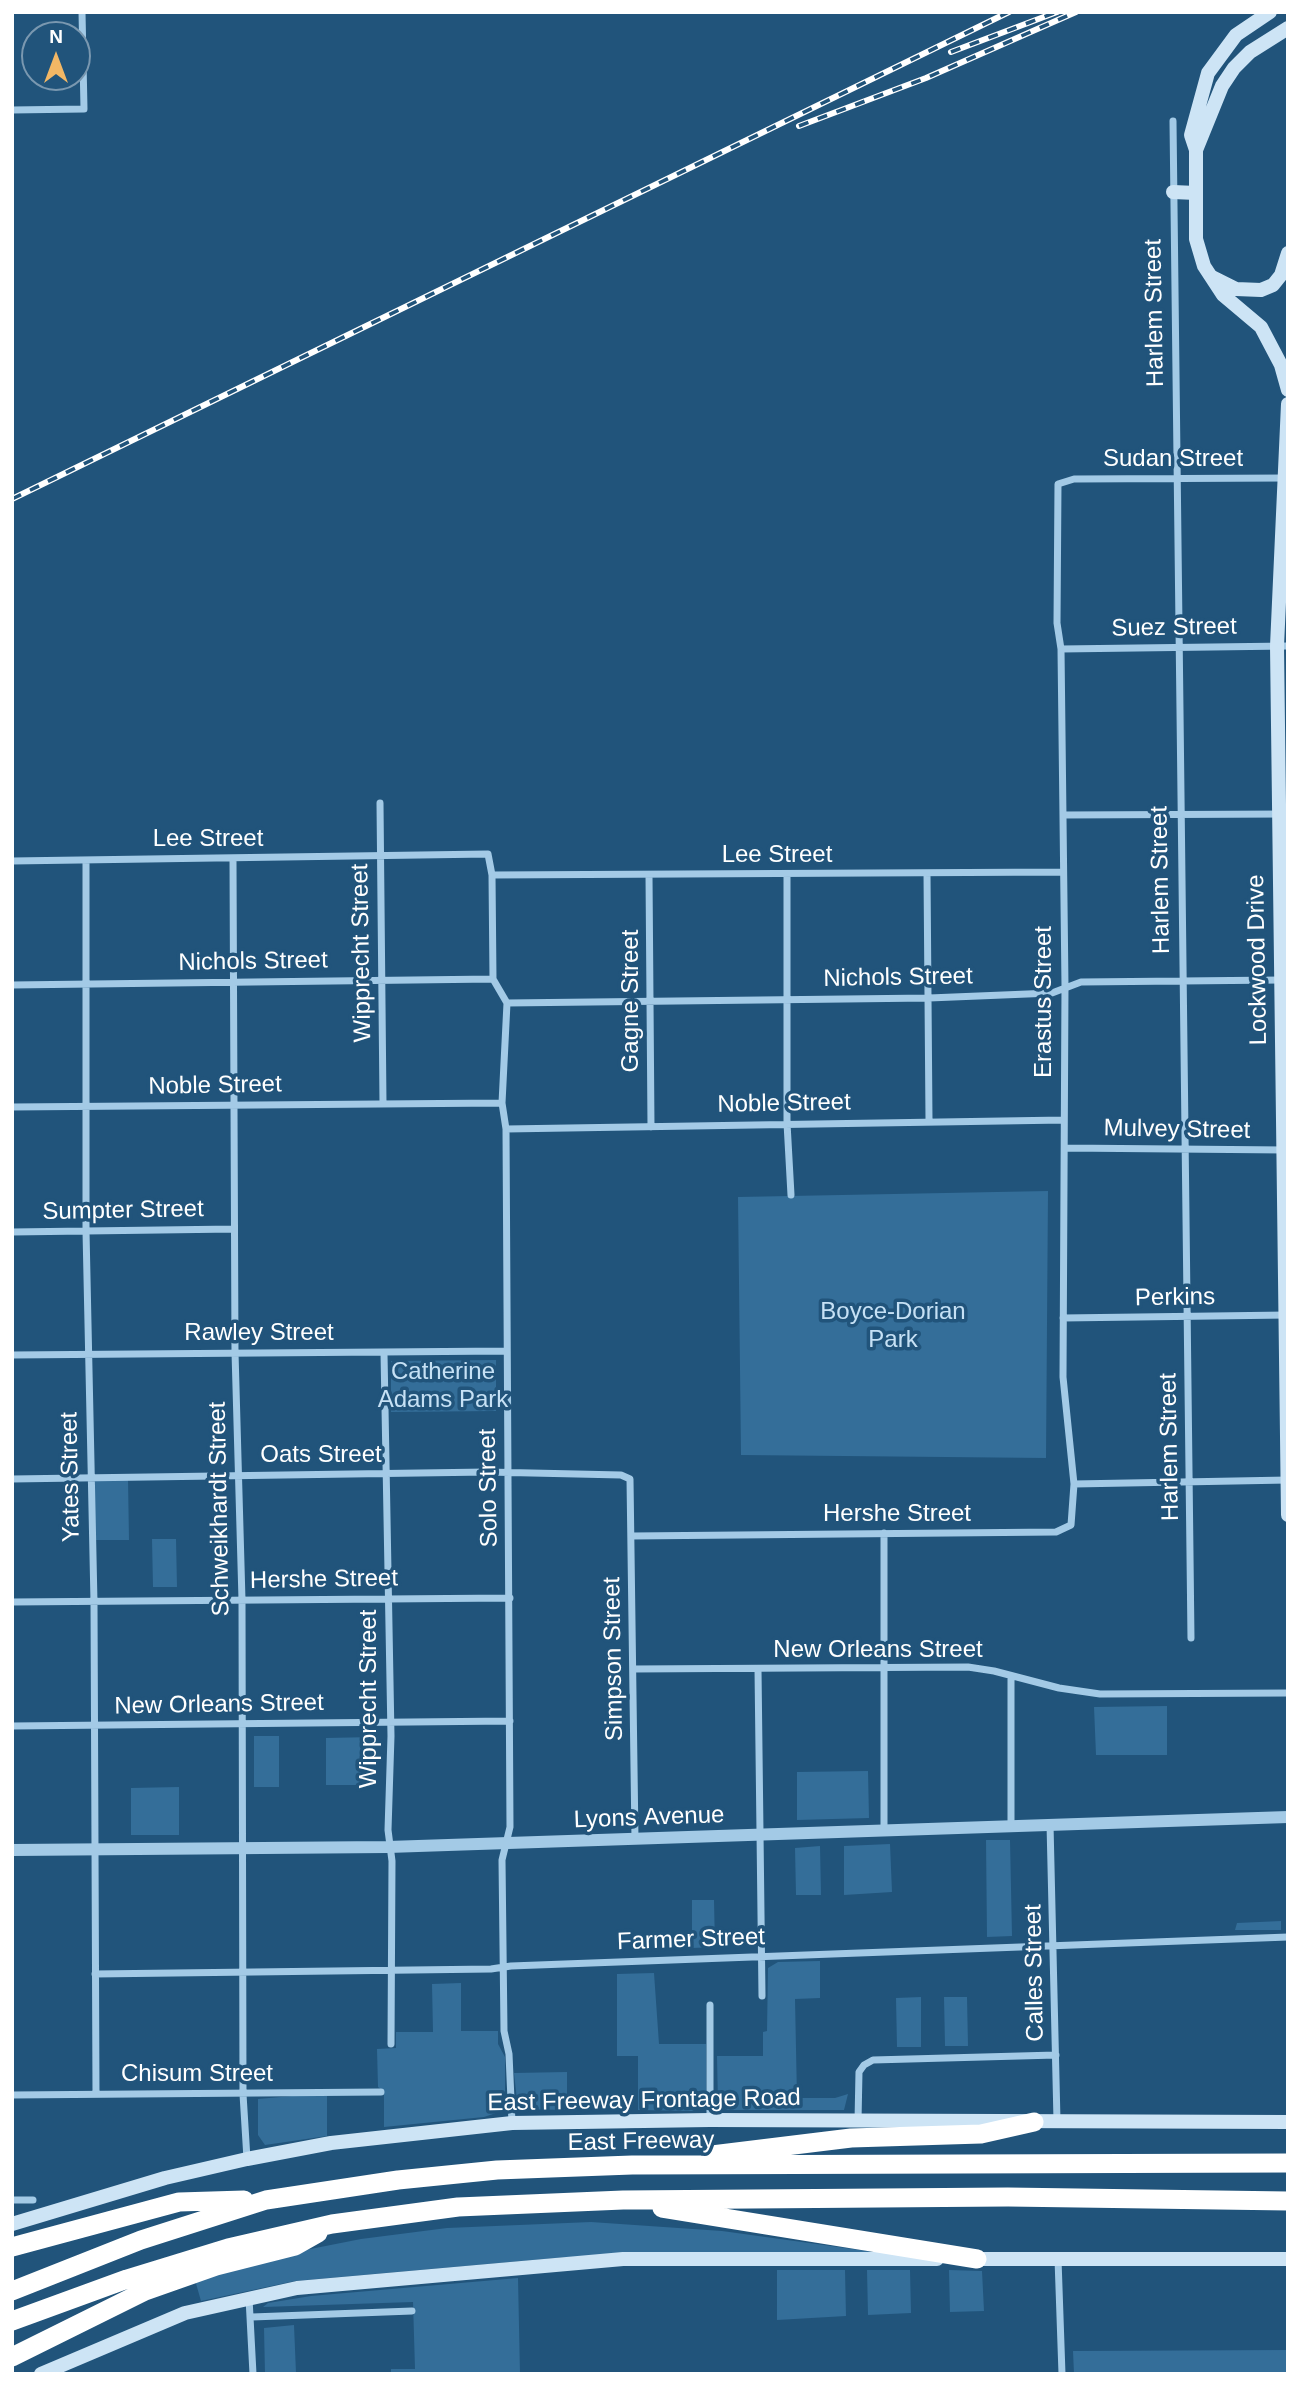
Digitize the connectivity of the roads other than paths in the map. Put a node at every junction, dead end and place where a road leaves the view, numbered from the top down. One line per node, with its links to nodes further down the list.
1 (82, 12): 4 (street)
2 (1270, 12): 6 (main road)
3 (1288, 28): 6 (main road)
4 (12, 110)
5 (1172, 121): 7 (street, Harlem Street)
6 (1196, 150): 8 (main road)
7 (1173, 192): 8 (main road); 14 (street, Harlem Street)
8 (1196, 193): 10 (main road)
9 (1288, 253): 10 (main road)
10 (1211, 277): 11 (main road)
11 (1288, 390)
12 (1288, 404): 13 (main road, Lockwood Drive)
13 (1285, 478): 14 (street, Sudan Street); 16 (main road, Lockwood Drive)
14 (1176, 479): 15 (street, Sudan Street); 17 (street, Harlem Street)
15 (1058, 484): 18 (street, Erastus Street)
16 (1282, 646): 17 (street, Suez Street); 20 (main road, Lockwood Drive)
17 (1180, 648): 18 (street, Suez Street); 22 (street, Harlem Street)
18 (1061, 649): 21 (street, Erastus Street)
19 (380, 803): 23 (street, Wipprecht Street)
20 (1283, 814): 22 (street); 35 (main road, Lockwood Drive)
21 (1063, 815): 22 (street); 27 (street, Erastus Street)
22 (1180, 815): 34 (street, Harlem Street)
23 (380, 857): 24 (street, Lee Street); 30 (street, Lee Street); 32 (street, Wipprecht Street)
24 (233, 859): 25 (street, Lee Street); 36 (street, Schweikhardt Street)
25 (86, 860): 26 (street, Lee Street); 37 (street, Yates Street)
26 (12, 861)
27 (1062, 872): 28 (street, Lee Street); 39 (street, Erastus Street)
28 (927, 873): 29 (street, Lee Street); 40 (street)
29 (787, 874): 31 (street, Lee Street); 41 (street)
30 (492, 875): 31 (street, Lee Street); 33 (street)
31 (649, 876): 42 (street, Gagne Street)
32 (381, 979): 33 (street, Nichols Street); 36 (street, Nichols Street); 44 (street, Wipprecht Street)
33 (494, 979): 43 (street)
34 (1182, 979): 35 (street, Nichols Street); 39 (street, Nichols Street); 55 (street, Harlem Street)
35 (1285, 980): 56 (main road, Lockwood Drive)
36 (234, 982): 37 (street, Nichols Street); 46 (street, Schweikhardt Street)
37 (87, 984): 38 (street, Nichols Street); 48 (street, Yates Street)
38 (12, 985)
39 (1065, 986): 40 (street, Nichols Street); 50 (street, Erastus Street)
40 (929, 998): 41 (street, Nichols Street); 49 (street)
41 (789, 1000): 42 (street, Nichols Street); 51 (street)
42 (651, 1001): 43 (street, Nichols Street); 52 (street, Gagne Street)
43 (507, 1003): 45 (street, Solo Street)
44 (383, 1103): 45 (street, Noble Street); 46 (street, Noble Street)
45 (502, 1104): 53 (street, Solo Street)
46 (234, 1105): 48 (street, Noble Street); 58 (street, Schweikhardt Street)
47 (12, 1107): 48 (street, Noble Street)
48 (87, 1107): 59 (street, Yates Street)
49 (929, 1120): 50 (street, Noble Street); 51 (street, Noble Street)
50 (1064, 1120): 54 (street, Erastus Street)
51 (788, 1123): 52 (street, Noble Street); 57 (street)
52 (651, 1127): 53 (street, Noble Street)
53 (506, 1129): 64 (street, Solo Street)
54 (1065, 1148): 55 (street, Mulvey Street); 63 (street, Erastus Street)
55 (1184, 1149): 56 (street, Mulvey Street); 62 (street, Harlem Street)
56 (1286, 1150): 61 (main road, Lockwood Drive)
57 (791, 1195)
58 (234, 1229): 59 (street, Sumpter Street); 65 (street, Schweikhardt Street)
59 (86, 1231): 60 (street, Sumpter Street); 66 (street, Yates Street)
60 (12, 1232)
61 (1286, 1315): 62 (street, Perkins); 75 (main road, Lockwood Drive)
62 (1187, 1317): 63 (street, Perkins); 76 (street, Harlem Street)
63 (1063, 1318): 77 (street, Erastus Street)
64 (506, 1351): 67 (street, Rawley Street); 69 (street, Solo Street)
65 (235, 1352): 66 (street, Rawley Street); 67 (street, Rawley Street); 71 (street, Schweikhardt Street)
66 (88, 1353): 68 (street, Rawley Street); 72 (street, Yates Street)
67 (384, 1353): 70 (street, Wipprecht Street)
68 (12, 1355)
69 (508, 1473): 70 (street, Oats Street); 74 (street, Oats Street); 83 (street, Solo Street)
70 (385, 1474): 71 (street, Oats Street); 82 (street, Wipprecht Street)
71 (240, 1475): 72 (street, Oats Street); 84 (street, Schweikhardt Street)
72 (89, 1476): 73 (street, Oats Street); 86 (street, Yates Street)
73 (12, 1479)
74 (630, 1479): 81 (street, Simpson Street)
75 (1287, 1480): 76 (street); 78 (main road, Lockwood Drive)
76 (1190, 1483): 77 (street); 87 (street, Harlem Street)
77 (1074, 1484): 79 (street, Erastus Street)
78 (1288, 1515)
79 (1073, 1520): 80 (street, Hershe Street)
80 (884, 1533): 81 (street, Hershe Street); 88 (street)
81 (632, 1536): 89 (street, Simpson Street)
82 (388, 1598): 83 (street, Hershe Street); 84 (street, Hershe Street); 94 (street, Wipprecht Street)
83 (510, 1598): 93 (street, Solo Street)
84 (242, 1600): 86 (street, Hershe Street); 95 (street, Schweikhardt Street)
85 (12, 1602): 86 (street, Hershe Street)
86 (94, 1602): 96 (street, Yates Street)
87 (1191, 1638)
88 (884, 1668): 90 (street, New Orleans Street); 91 (street, New Orleans Street); 101 (street)
89 (633, 1669): 90 (street, New Orleans Street); 103 (street, Simpson Street)
90 (758, 1669): 102 (street)
91 (1011, 1676): 92 (street, New Orleans Street); 100 (street)
92 (1288, 1693)
93 (510, 1721): 94 (street, New Orleans Street); 104 (street, Solo Street)
94 (391, 1722): 95 (street, New Orleans Street); 105 (street, Wipprecht Street)
95 (241, 1724): 96 (street, New Orleans Street); 106 (street, Schweikhardt Street)
96 (95, 1725): 97 (street, New Orleans Street); 108 (street, Yates Street)
97 (12, 1726)
98 (1288, 1817): 99 (street, Lyons Avenue)
99 (1050, 1824): 100 (street, Lyons Avenue); 110 (street, Calles Street)
100 (1011, 1825): 101 (street, Lyons Avenue)
101 (884, 1830): 102 (street, Lyons Avenue)
102 (758, 1835): 103 (street, Lyons Avenue); 111 (street)
103 (635, 1839): 104 (street, Lyons Avenue)
104 (507, 1844): 105 (street, Lyons Avenue); 112 (street, Solo Street)
105 (388, 1847): 106 (street, Lyons Avenue); 113 (street, Wipprecht Street)
106 (242, 1848): 108 (street, Lyons Avenue); 114 (street, Schweikhardt Street)
107 (12, 1850): 108 (street, Lyons Avenue)
108 (94, 1850): 115 (street, Yates Street)
109 (1288, 1937): 110 (street, Farmer Street)
110 (1055, 1946): 111 (street, Farmer Street); 119 (street, Calles Street)
111 (761, 1957): 112 (street, Farmer Street); 116 (street)
112 (503, 1967): 113 (street, Farmer Street); 129 (street, Solo Street)
113 (391, 1970): 114 (street, Farmer Street); 118 (street, Wipprecht Street)
114 (242, 1972): 115 (street, Farmer Street); 122 (street, Schweikhardt Street)
115 (95, 1974): 121 (street, Yates Street)
116 (762, 1996)
117 (710, 2005): 124 (street)
118 (391, 2044)
119 (1056, 2055): 125 (street); 127 (street, Calles Street)
120 (381, 2092): 122 (street, Chisum Street)
121 (96, 2094): 122 (street, Chisum Street); 123 (street, Chisum Street)
122 (243, 2094): 130 (street, Schweikhardt Street)
123 (12, 2095)
124 (710, 2120): 125 (main road, East Freeway Frontage Road); 129 (main road, East Freeway Frontage Road)
125 (858, 2122): 126 (main road, East Freeway Frontage Road)
126 (1034, 2122): 127 (main road, East Freeway Frontage Road); 132 (highway)
127 (1057, 2122): 128 (main road, East Freeway Frontage Road)
128 (1288, 2122)
129 (512, 2123): 130 (main road, East Freeway Frontage Road)
130 (247, 2158): 138 (main road, East Freeway Frontage Road)
131 (1288, 2163): 132 (highway, East Freeway)
132 (632, 2165): 135 (highway, East Freeway)
133 (12, 2200): 134 (street)
134 (33, 2200)
135 (266, 2200): 140 (highway); 144 (highway, East Freeway)
136 (623, 2200): 137 (highway); 139 (highway); 142 (highway)
137 (1288, 2200)
138 (12, 2224)
139 (332, 2224): 148 (highway); 149 (highway)
140 (12, 2247)
141 (1058, 2258): 142 (main road); 143 (main road); 152 (street)
142 (977, 2259): 145 (main road)
143 (1288, 2259)
144 (12, 2291)
145 (249, 2297): 147 (street); 150 (main road)
146 (412, 2311): 147 (street)
147 (253, 2317): 151 (street)
148 (12, 2321)
149 (12, 2357)
150 (41, 2374)
151 (253, 2374)
152 (1062, 2374)

